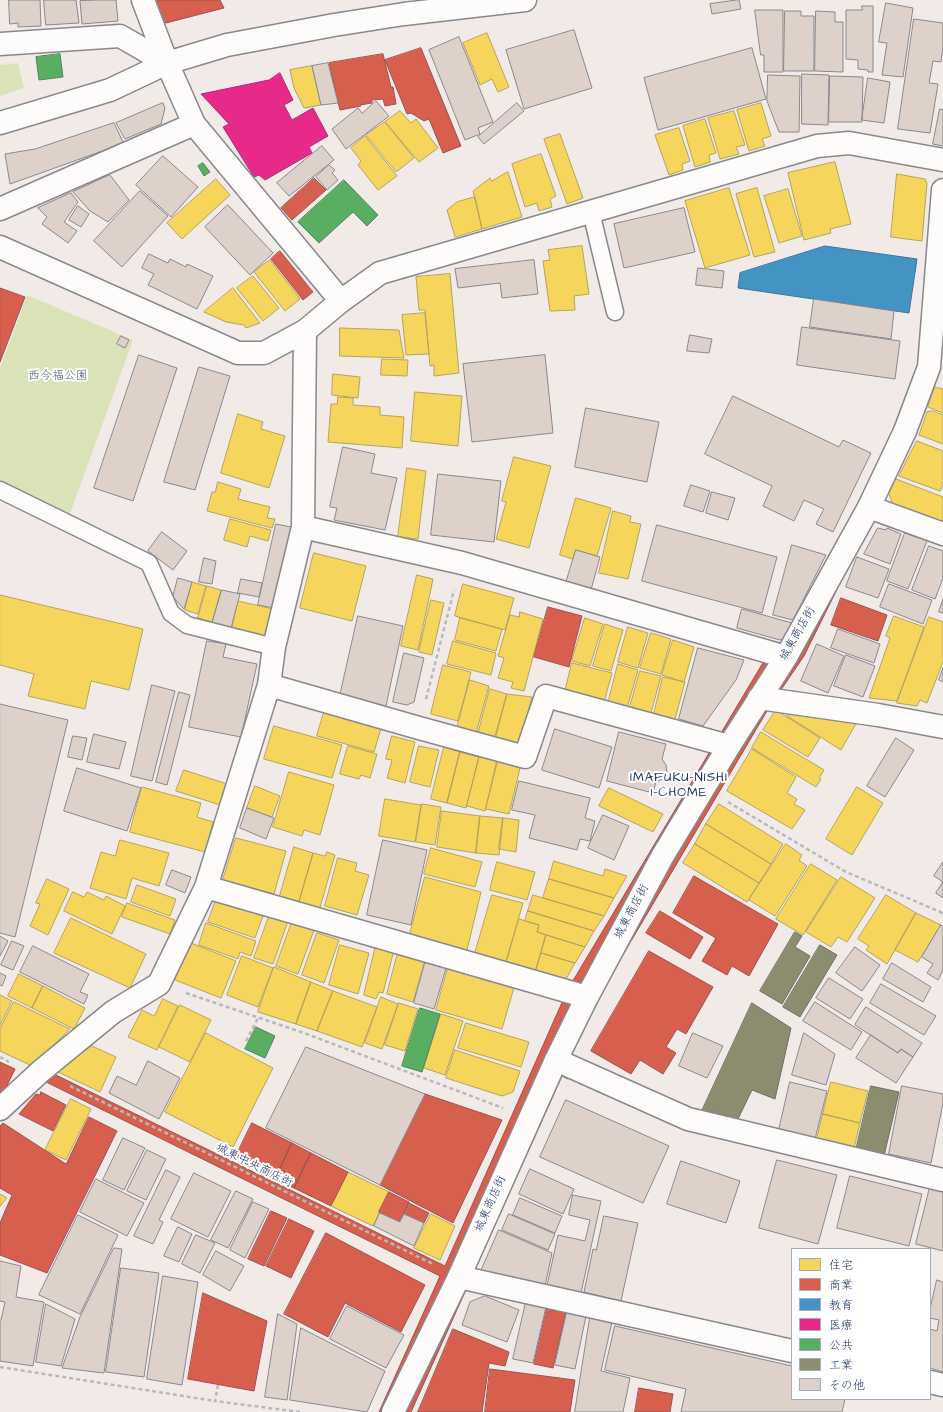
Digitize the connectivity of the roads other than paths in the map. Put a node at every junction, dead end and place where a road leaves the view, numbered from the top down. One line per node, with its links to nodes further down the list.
1 (143, 0): 4 (street)
2 (526, 0): 4 (street)
3 (0, 44): 4 (street)
4 (167, 63): 5 (street); 6 (street)
5 (0, 123)
6 (194, 124): 9 (street); 12 (street)
7 (943, 160): 10 (street)
8 (943, 190): 15 (street, 城東商店街)
9 (0, 209)
10 (591, 212): 12 (street); 13 (lane)
11 (0, 247): 14 (street)
12 (341, 301): 14 (street)
13 (615, 312)
14 (305, 331): 18 (street)
15 (936, 369): 17 (street, 城東商店街)
16 (0, 490): 20 (lane)
17 (869, 507): 19 (street); 21 (street, 城東商店街)
18 (303, 527): 20 (street); 21 (street)
19 (943, 534)
20 (274, 647): 22 (street)
21 (786, 657): 23 (street, 城東商店街)
22 (269, 685): 25 (street); 26 (street)
23 (759, 698): 24 (street); 25 (street, 城東商店街)
24 (943, 727)
25 (729, 746): 27 (street, 城東商店街)
26 (206, 887): 27 (street); 29 (street)
27 (587, 997): 28 (street, 城東商店街)
28 (556, 1060): 30 (street); 31 (street, 城東商店街)
29 (0, 1109)
30 (943, 1180)
31 (459, 1277): 32 (street); 35 (street, 城東商店街)
32 (791, 1351)
33 (931, 1382): 34 (street)
34 (943, 1385)
35 (393, 1412)

